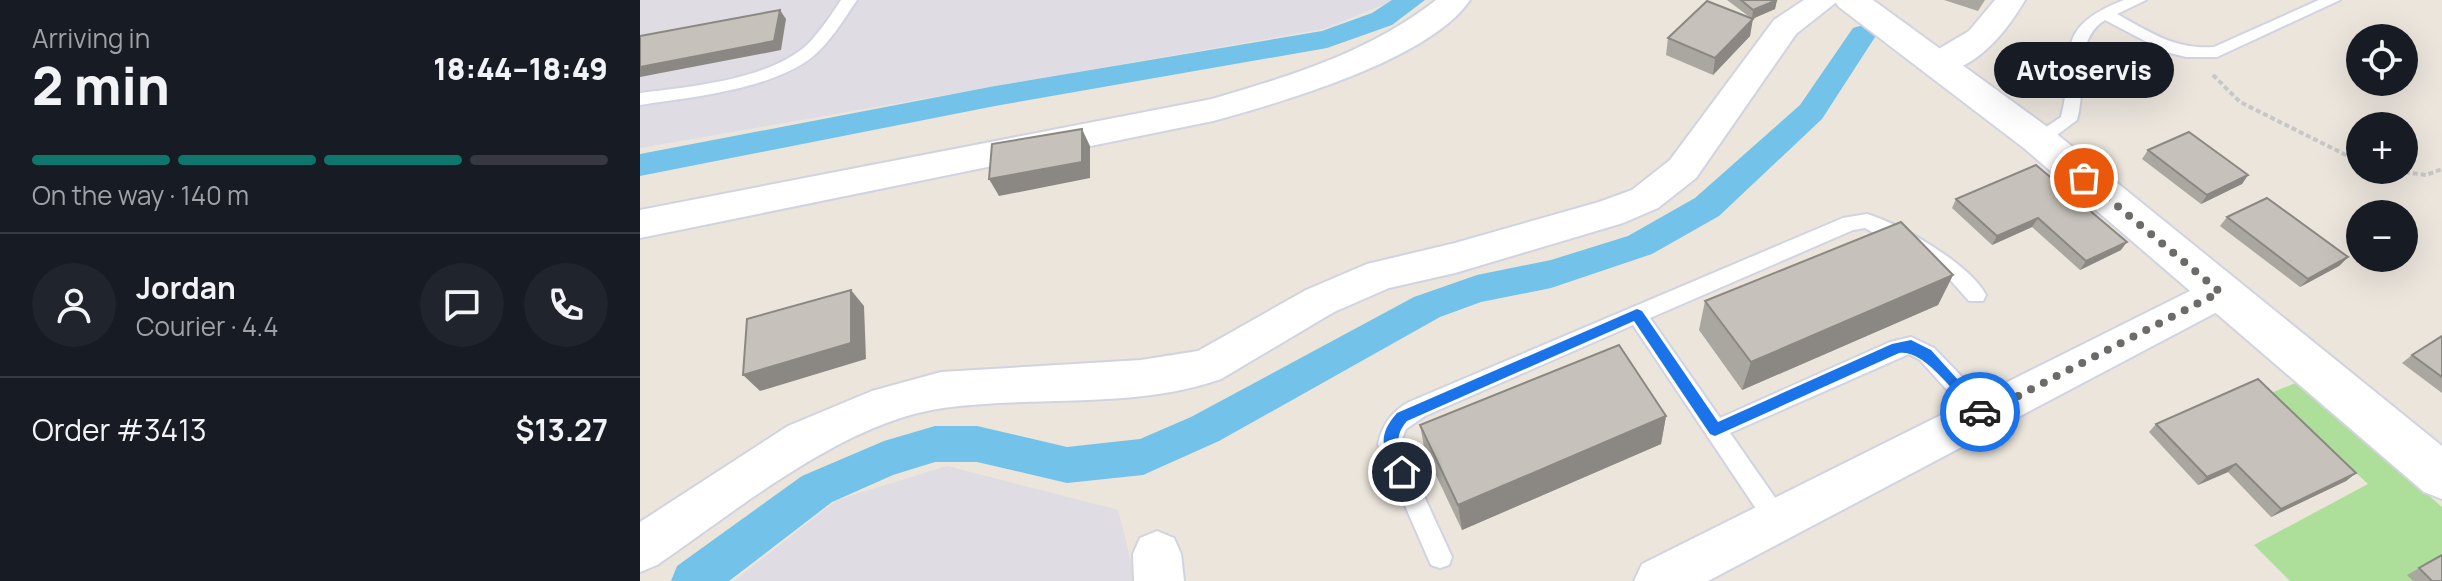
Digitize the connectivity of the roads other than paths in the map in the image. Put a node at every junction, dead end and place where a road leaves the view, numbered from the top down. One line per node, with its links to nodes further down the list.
1 (849, 0): 10 (lane)
2 (1455, 0): 12 (street)
3 (1824, 0): 20 (street)
4 (1851, 0): 9 (main road)
5 (2010, 0): 9 (street)
6 (2138, 0): 8 (lane)
7 (2332, 0): 8 (lane)
8 (2104, 13): 11 (lane)
9 (1939, 63): 11 (main road)
10 (640, 99)
11 (2039, 140): 13 (main road)
12 (640, 224)
13 (2220, 292): 16 (street); 18 (main road)
14 (1976, 295): 15 (lane)
15 (1637, 315): 17 (lane); 21 (lane)
16 (1983, 414): 17 (lane); 19 (street)
17 (1715, 430): 19 (lane)
18 (2442, 476)
19 (1777, 520): 22 (street)
20 (640, 549)
21 (1440, 557)
22 (1659, 581)

